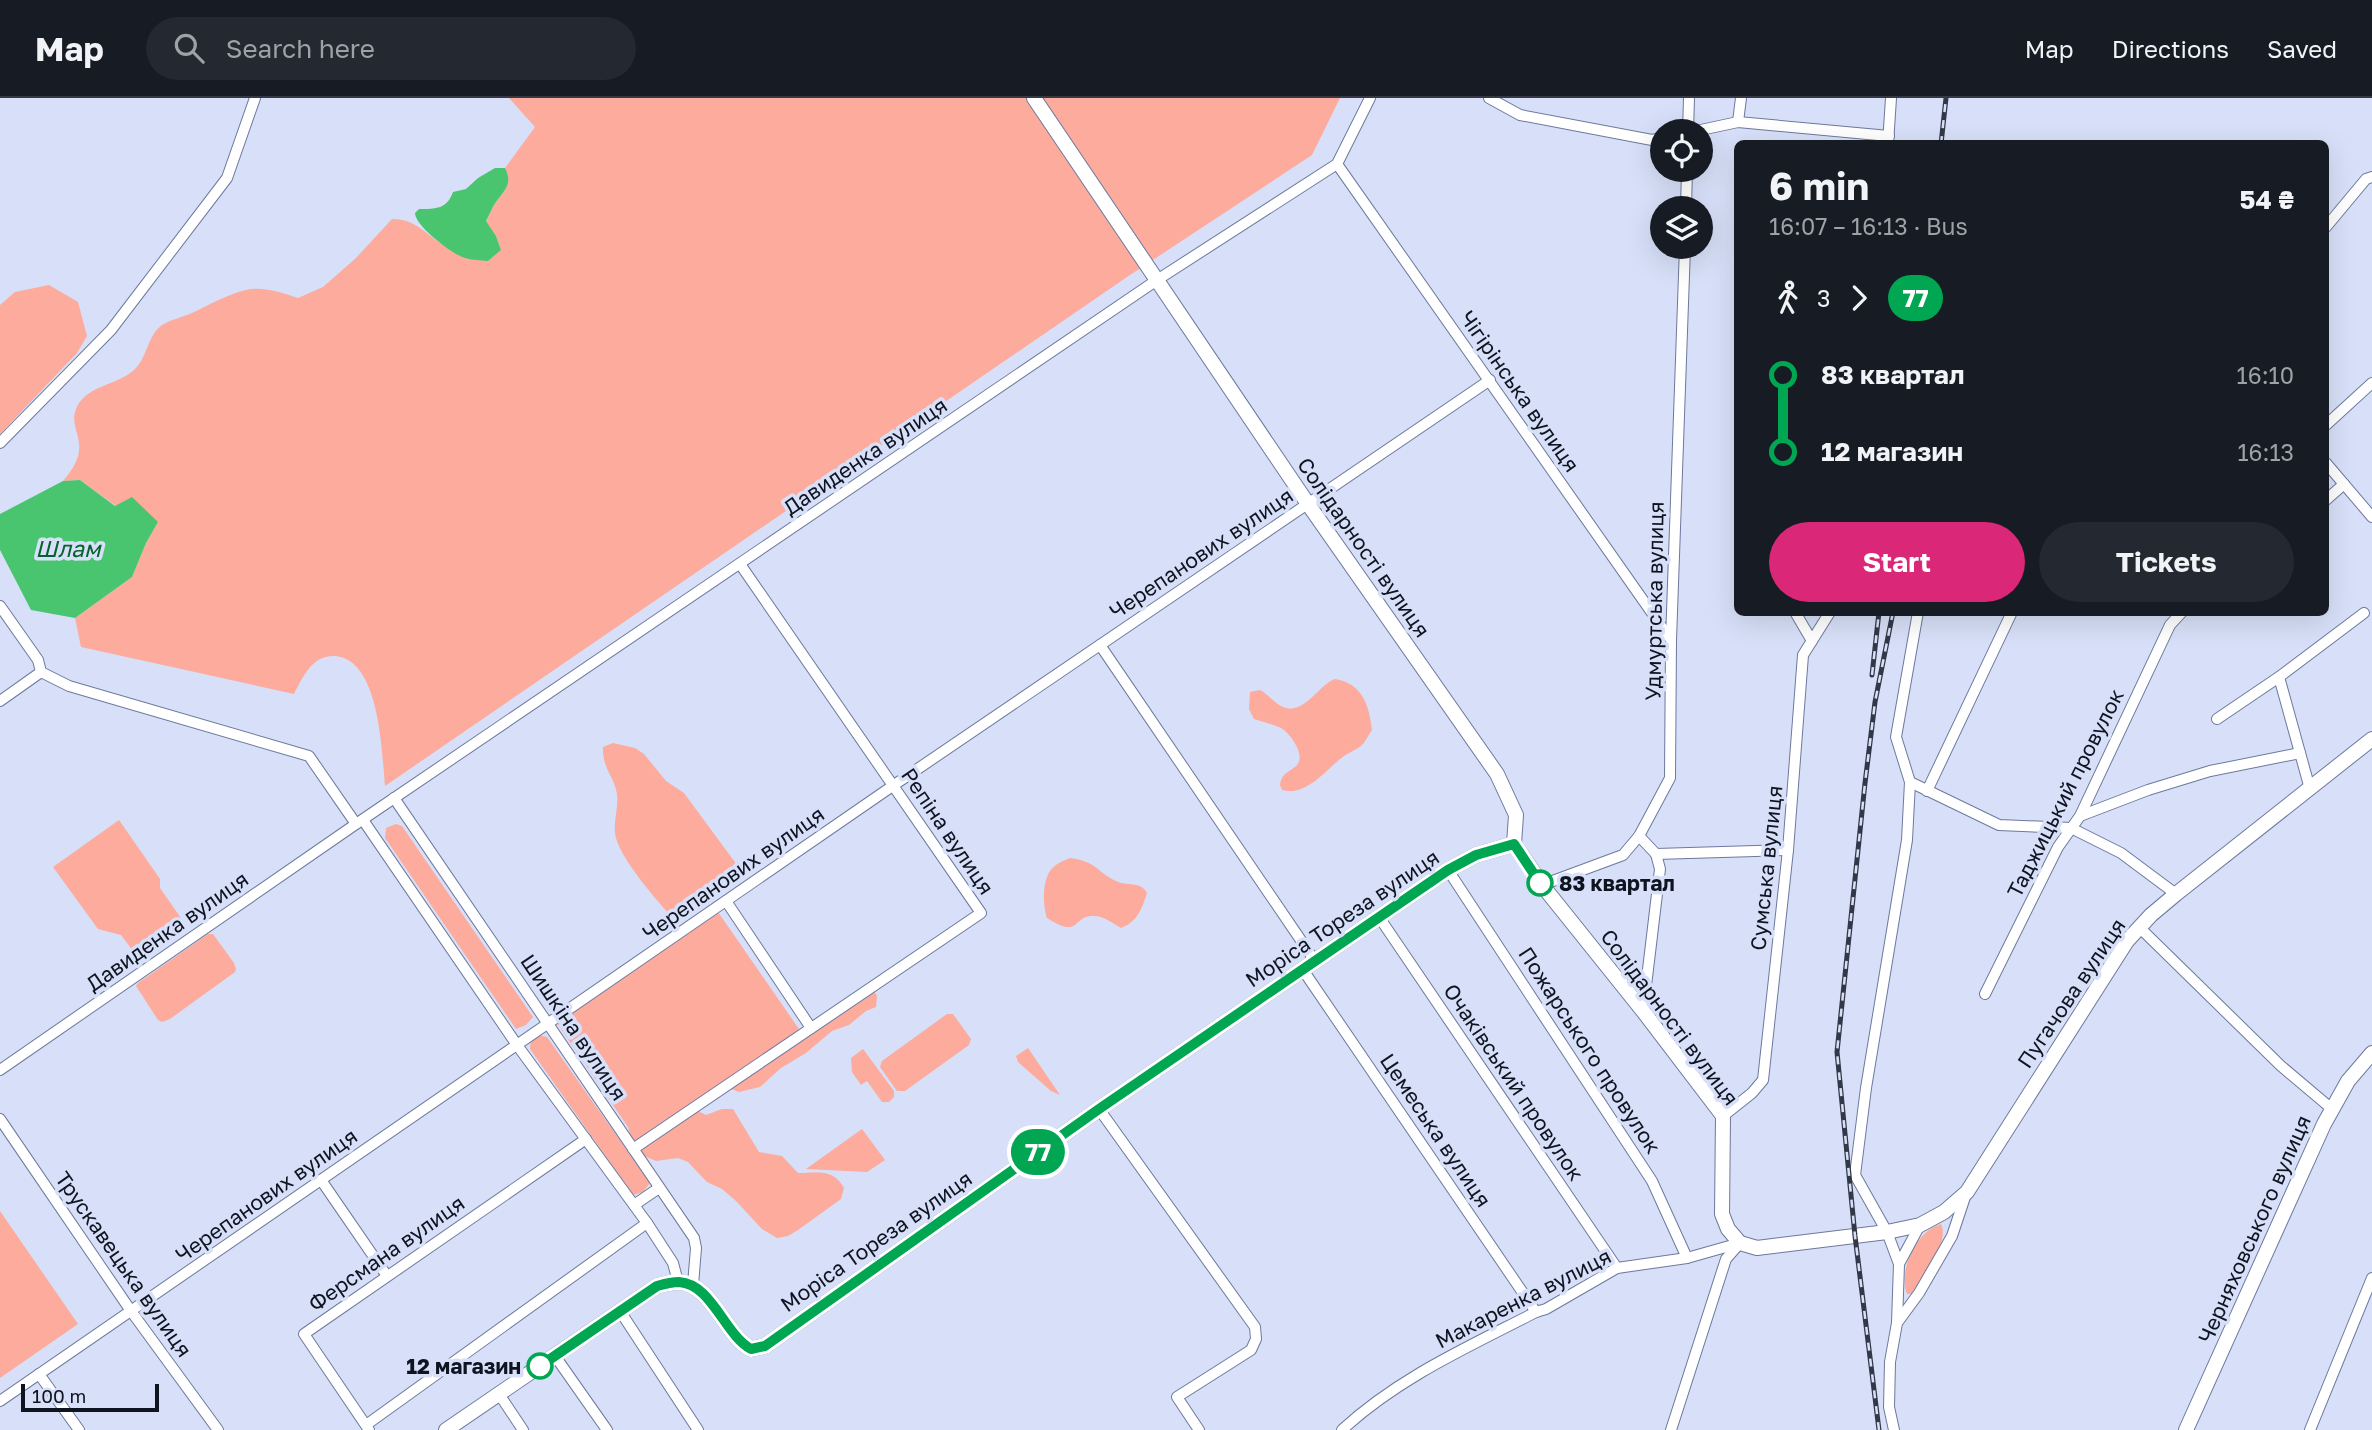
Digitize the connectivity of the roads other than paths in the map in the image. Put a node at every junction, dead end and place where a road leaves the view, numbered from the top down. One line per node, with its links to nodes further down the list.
1 (255, 98): 22 (street)
2 (1034, 98): 18 (street, Солідарності вулиця)
3 (1370, 98): 14 (street)
4 (1489, 98): 12 (street)
5 (1689, 98): 8 (street)
6 (1741, 98): 9 (street)
7 (1891, 98): 13 (street)
8 (1688, 119)
9 (1738, 122): 10 (street); 11 (street)
10 (1713, 127)
11 (1847, 138): 13 (street)
12 (1650, 140)
13 (1889, 140)
14 (1337, 164): 18 (street, Давиденка вулиця); 19 (street, Чiгiрiнська вулиця)
15 (2372, 177): 16 (street)
16 (2329, 223)
17 (1685, 259): 36 (street, Удмуртська вулиця)
18 (1157, 280): 26 (street, Солідарності вулиця); 28 (street, Давиденка вулиця)
19 (1490, 380): 26 (street, Черепанових вулиця); 36 (street, Чiгiрiнська вулиця)
20 (2371, 385): 21 (street)
21 (2329, 422)
22 (0, 443)
23 (2329, 466): 24 (street)
24 (2344, 484): 25 (street); 27 (street)
25 (2329, 497)
26 (1308, 504): 38 (street, Черепанових вулиця); 54 (street, Солідарності вулиця)
27 (2372, 517)
28 (740, 564): 46 (street, Репiна вулиця); 49 (street, Давиденка вулиця)
29 (0, 606): 39 (street)
30 (2364, 612): 40 (street)
31 (1798, 616): 37 (street)
32 (1828, 616): 37 (street, Сумська вулиця)
33 (1917, 616): 45 (street)
34 (2010, 616): 48 (street)
35 (2178, 616): 50 (street, Таджицький провулок)
36 (1671, 640): 53 (street, Удмуртська вулиця)
37 (1812, 641): 55 (street, Сумська вулиця)
38 (1100, 645): 46 (street, Черепанових вулиця); 63 (street, Цемеська вулиця)
39 (41, 672): 41 (street); 51 (street)
40 (2279, 677): 42 (street); 44 (street)
41 (0, 701)
42 (2217, 719)
43 (2372, 739): 47 (street, Пугачова вулиця)
44 (2300, 753): 47 (street); 50 (street)
45 (1910, 782): 48 (street); 83 (street)
46 (894, 785): 60 (street, Черепанових вулиця); 67 (street, Репiна вулиця)
47 (2310, 789): 59 (street, Пугачова вулиця)
48 (1927, 791): 52 (street)
49 (394, 798): 51 (street, Давиденка вулиця); 66 (street, Шишкiна вулиця)
50 (2080, 816): 52 (street, Таджицький провулок)
51 (359, 822): 68 (street); 70 (street, Давиденка вулиця)
52 (2071, 828): 59 (street); 64 (street, Таджицький провулок)
53 (1639, 836): 56 (street); 58 (street, Удмуртська вулиця)
54 (1514, 844): 57 (street, Моріса Тореза вулиця); 58 (street, Солідарності вулиця)
55 (1788, 850): 56 (street); 73 (street, Сумська вулиця)
56 (1656, 854): 65 (street)
57 (1448, 870): 61 (street, Моріса Тореза вулиця); 85 (street, Пожарського провулок)
58 (1542, 885): 65 (street, Солідарності вулиця)
59 (2176, 894): 62 (street, Пугачова вулиця)
60 (726, 901): 66 (street, Черепанових вулиця); 67 (street)
61 (1379, 918): 63 (street, Моріса Тореза вулиця); 87 (street, Очакiвський провулок)
62 (2139, 927): 72 (street); 79 (street, Пугачова вулиця)
63 (1309, 965): 71 (street, Моріса Тореза вулиця); 94 (street, Цемеська вулиця)
64 (1985, 994)
65 (1643, 1011): 73 (street, Солідарності вулиця)
66 (549, 1023): 68 (street, Черепанових вулиця); 76 (street, Шишкiна вулиця)
67 (811, 1028): 76 (street, Репiна вулиця)
68 (517, 1045): 75 (street); 77 (street, Черепанових вулиця)
69 (2372, 1052): 72 (street, Черняховського вулиця)
70 (0, 1070)
71 (1099, 1109): 91 (street, Моріса Тореза вулиця); 107 (street)
72 (2332, 1109): 111 (street, Черняховського вулиця)
73 (1723, 1116): 84 (street, Солідарності вулиця)
74 (0, 1119): 92 (street, Трускавецька вулиця)
75 (586, 1139): 80 (street); 88 (street, Ферсмана вулиця)
76 (633, 1149): 78 (street, Шишкiна вулиця)
77 (321, 1180): 88 (street); 92 (street, Черепанових вулиця)
78 (659, 1188): 80 (street); 91 (street, Шишкiна вулиця)
79 (1967, 1192): 82 (street, Пугачова вулиця); 95 (street, Пугачова вулиця)
80 (634, 1205): 81 (street)
81 (647, 1223): 90 (street); 100 (street)
82 (1920, 1225): 83 (street, Пугачова вулиця); 86 (street)
83 (1887, 1232): 84 (street, Пугачова вулиця); 86 (street)
84 (1740, 1243): 85 (street, Макаренка вулиця); 109 (street)
85 (1687, 1258): 87 (street, Макаренка вулиця)
86 (1899, 1264): 95 (street)
87 (1617, 1268): 94 (street, Макаренка вулиця)
88 (387, 1276): 100 (street, Ферсмана вулиця)
89 (2372, 1278): 112 (street)
90 (678, 1282): 91 (street); 93 (street)
91 (693, 1285)
92 (131, 1311): 97 (street, Черепанових вулиця); 102 (street, Трускавецька вулиця)
93 (620, 1311): 96 (street); 106 (street)
94 (1536, 1312): 108 (street, Макаренка вулиця)
95 (1897, 1323): 110 (street)
96 (555, 1356): 98 (street); 105 (street)
97 (39, 1374): 99 (street, Черепанових вулиця); 101 (street)
98 (499, 1394): 103 (street); 104 (street)
99 (0, 1401)
100 (367, 1428)
101 (79, 1430)
102 (218, 1430)
103 (446, 1430)
104 (523, 1430)
105 (607, 1430)
106 (698, 1430)
107 (1199, 1430)
108 (1342, 1430)
109 (1671, 1430)
110 (1894, 1430)
111 (2186, 1430)
112 (2310, 1430)

